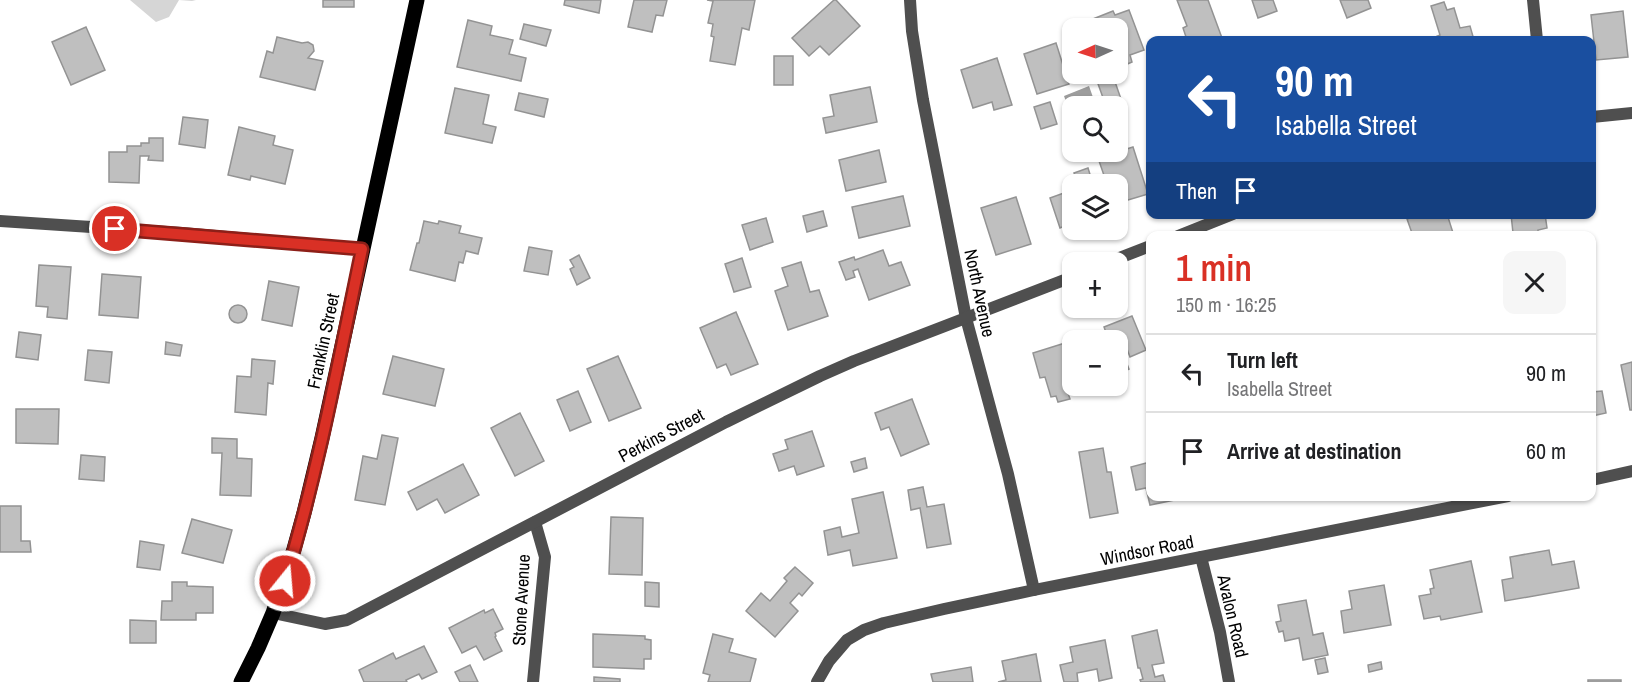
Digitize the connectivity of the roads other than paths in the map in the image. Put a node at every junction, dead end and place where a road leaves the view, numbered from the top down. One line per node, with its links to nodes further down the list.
1 (417, 0): 11 (main road, Franklin Street)
2 (910, 0): 14 (street, North Avenue)
3 (1533, 0): 4 (street)
4 (1538, 36)
5 (1632, 113): 6 (street)
6 (1596, 117)
7 (1220, 219): 9 (street)
8 (0, 221): 11 (street)
9 (1190, 231)
10 (1146, 248): 12 (street)
11 (362, 249): 21 (main road, Franklin Street)
12 (1128, 255)
13 (1062, 281): 14 (street, Perkins Street)
14 (966, 318): 18 (street, Perkins Street); 20 (street, North Avenue)
15 (1632, 471): 16 (street)
16 (1596, 479)
17 (1483, 501): 19 (street, Windsor Road)
18 (535, 522): 21 (street, Perkins Street); 23 (street, Stone Avenue)
19 (1202, 557): 20 (street, Windsor Road); 25 (street, Avalon Road)
20 (1034, 590): 24 (street, Windsor Road)
21 (273, 613): 22 (main road, Franklin Street)
22 (241, 682)
23 (533, 682)
24 (817, 682)
25 (1229, 682)

